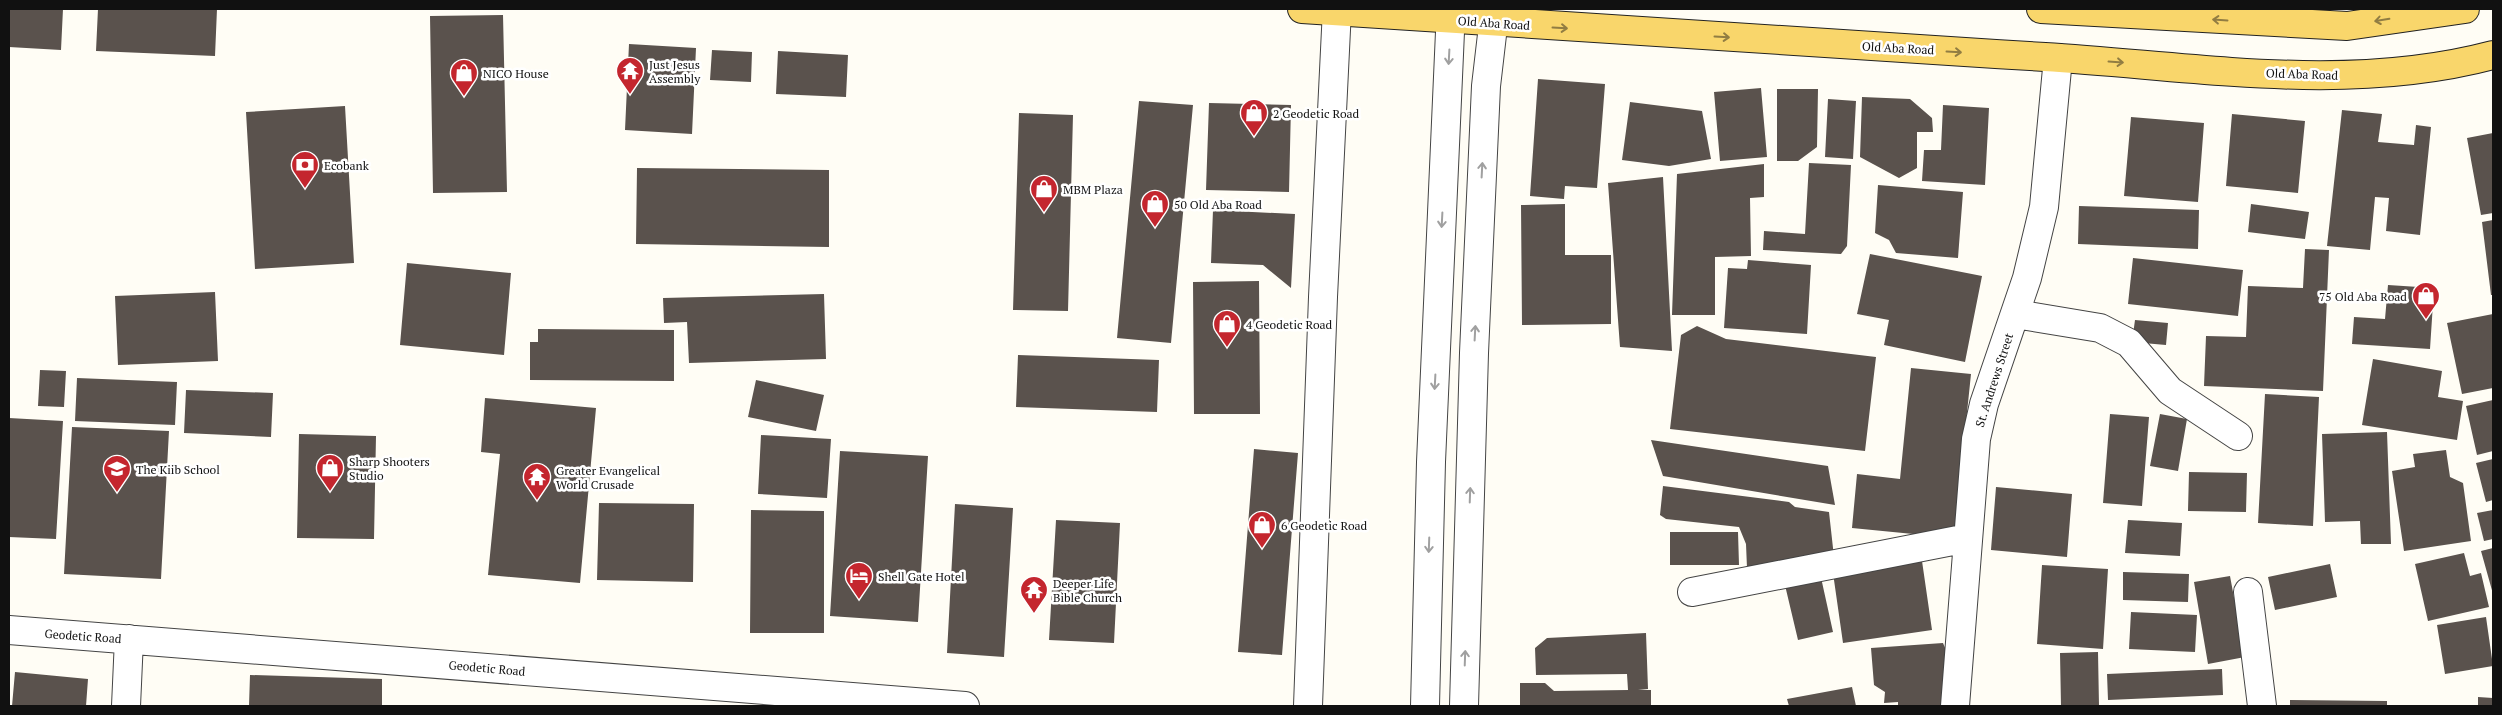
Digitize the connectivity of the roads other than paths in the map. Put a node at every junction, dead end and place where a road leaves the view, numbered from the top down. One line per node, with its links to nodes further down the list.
1 (1302, 9): 4 (main road, Old Aba Road)
2 (2041, 9): 7 (main road, one-way to 2)
3 (2465, 9): 7 (main road, one-way to 7)
4 (1337, 10): 5 (main road, Old Aba Road); 19 (street)
5 (1451, 14): 6 (main road, Old Aba Road); 20 (street, one-way to 20)
6 (1494, 16): 9 (main road, Old Aba Road, one-way to 9); 21 (street, one-way to 6)
7 (2347, 17)
8 (2493, 55): 9 (main road, Old Aba Road, one-way to 8)
9 (2058, 58): 10 (street, St. Andrews Street)
10 (2015, 314): 11 (street); 12 (street, St. Andrews Street)
11 (2238, 436)
12 (1968, 538): 13 (street); 22 (street, St. Andrews Street)
13 (1692, 592)
14 (2248, 592): 23 (street)
15 (9, 630): 16 (street, Geodetic Road)
16 (129, 639): 17 (street); 18 (street, Geodetic Road)
17 (126, 706)
18 (964, 706)
19 (1308, 706)
20 (1425, 706)
21 (1464, 706)
22 (1955, 706)
23 (2262, 706)

